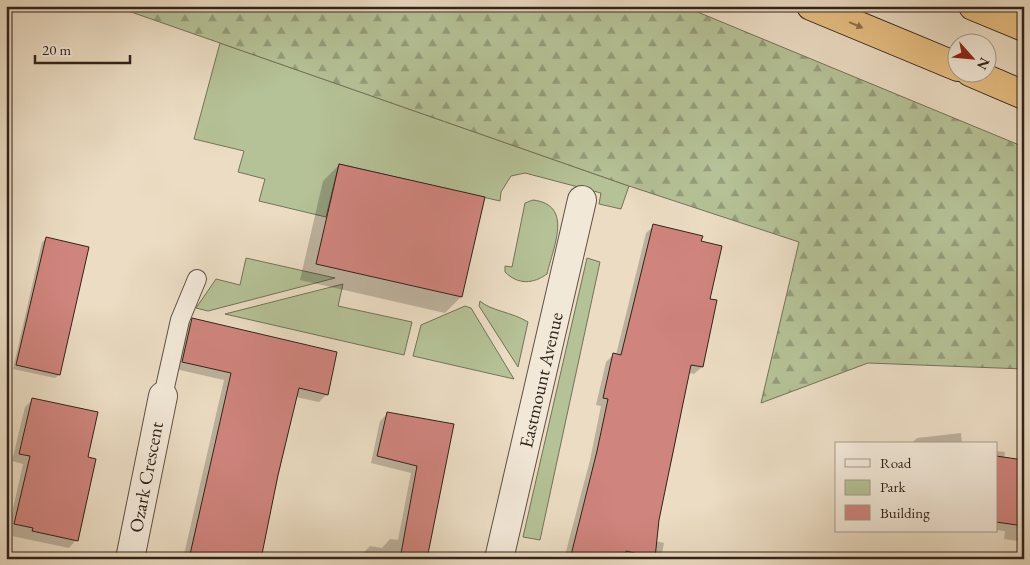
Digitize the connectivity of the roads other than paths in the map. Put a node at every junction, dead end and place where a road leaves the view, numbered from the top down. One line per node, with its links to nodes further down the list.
1 (811, 6): 4 (highway, one-way to 4)
2 (973, 6): 3 (highway)
3 (1024, 27)
4 (948, 63)
5 (993, 82): 6 (highway)
6 (1024, 95)
7 (582, 200): 11 (street, Eastmount Avenue)
8 (197, 279): 9 (lane)
9 (162, 396): 10 (street, Ozark Crescent)
10 (130, 559)
11 (500, 559)

